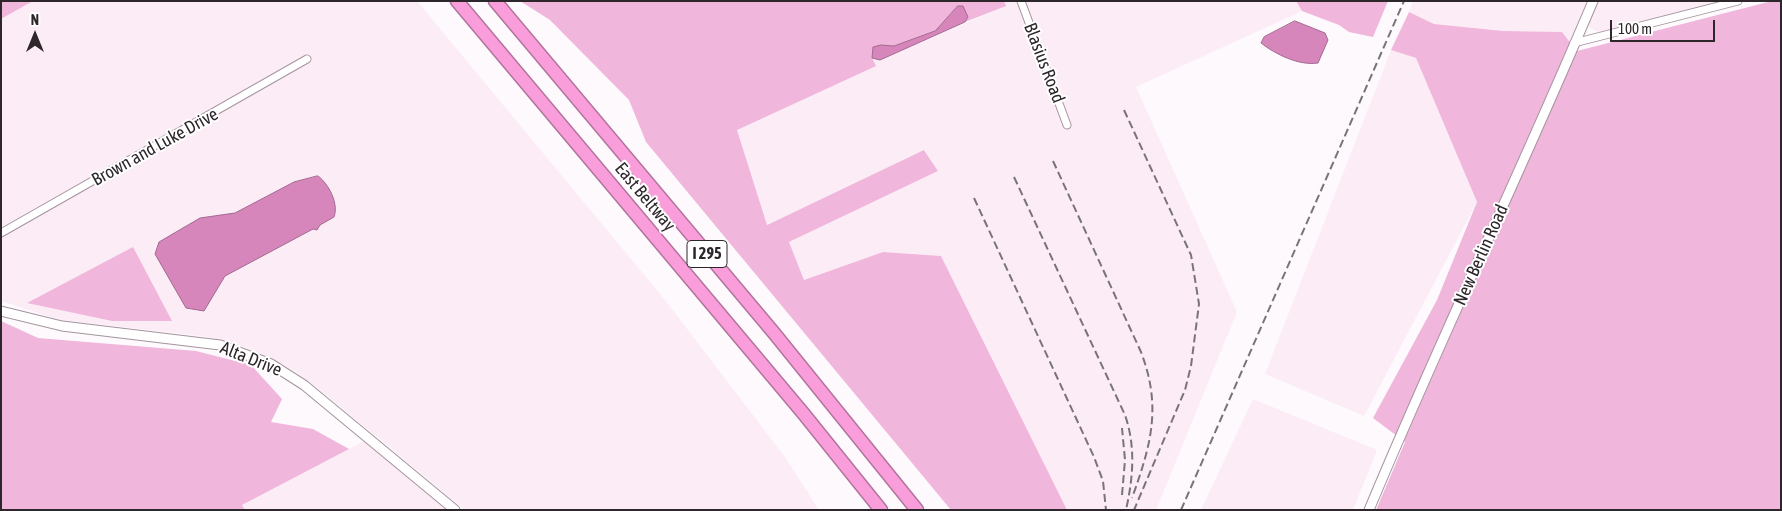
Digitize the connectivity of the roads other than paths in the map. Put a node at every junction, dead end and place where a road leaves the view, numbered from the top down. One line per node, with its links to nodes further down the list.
1 (457, 1): 12 (highway, East Beltway / I 295)
2 (495, 1): 13 (highway, East Beltway / I 295)
3 (1021, 1): 8 (street, Blasius Road)
4 (1593, 1): 6 (street, New Berlin Road)
5 (1738, 1): 6 (street)
6 (1574, 43): 14 (street, New Berlin Road)
7 (307, 59): 9 (street, Brown and Luke Drive)
8 (1067, 126)
9 (1, 233)
10 (1, 311): 11 (street, Alta Drive)
11 (455, 510)
12 (881, 510)
13 (916, 510)
14 (1369, 510)

